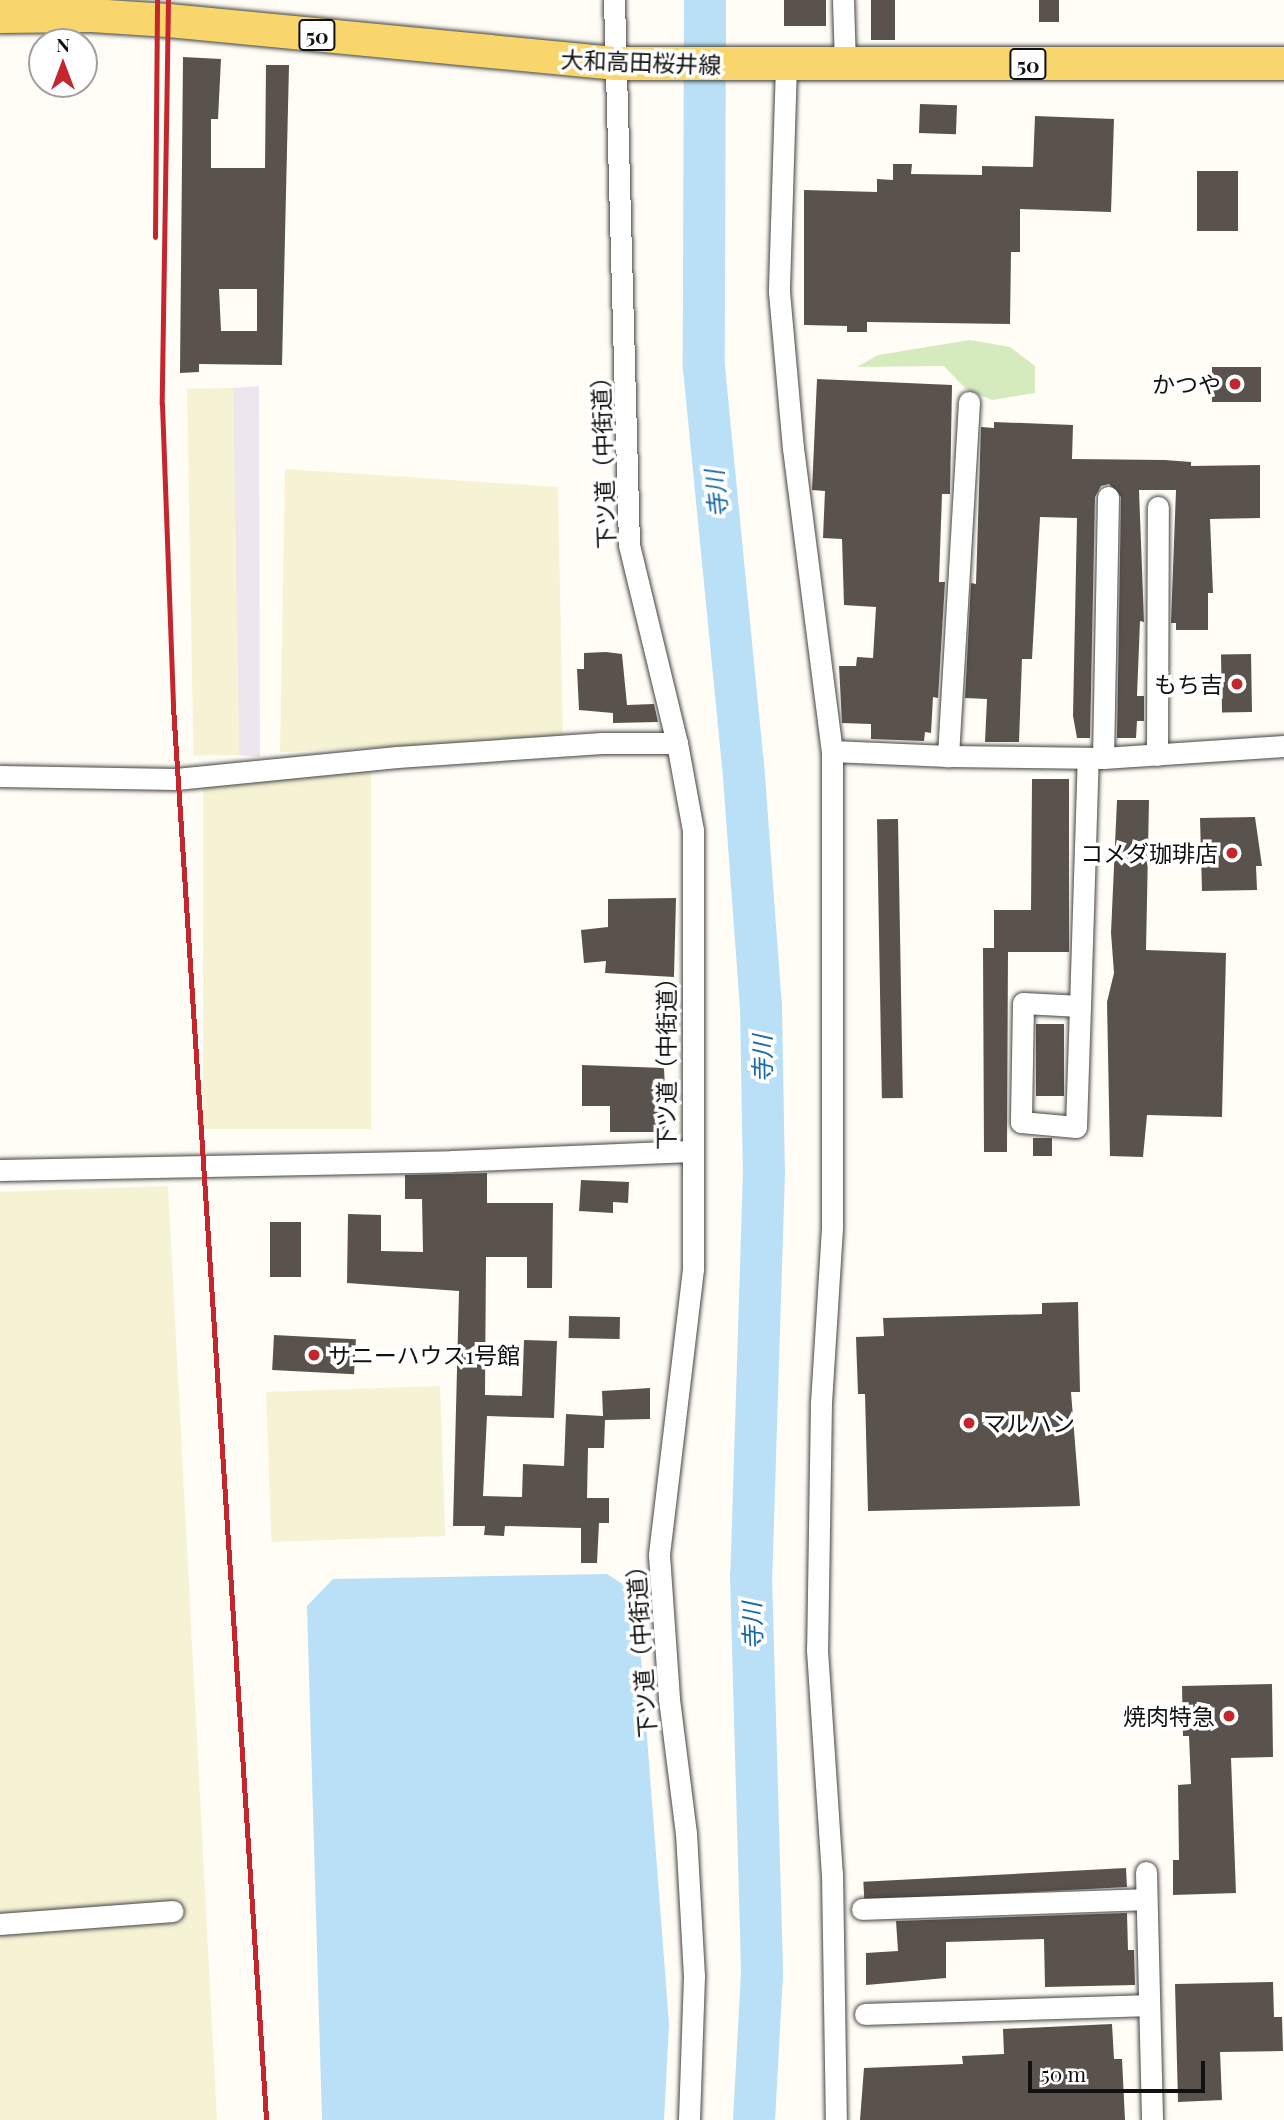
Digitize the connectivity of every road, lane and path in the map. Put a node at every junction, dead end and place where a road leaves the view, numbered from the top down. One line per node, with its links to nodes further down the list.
1 (614, 0): 6 (street, 下ツ道（中街道）)
2 (843, 0): 8 (street)
3 (91, 7): 4 (main road, 大和高田桜井線 / 50); 6 (main road, 大和高田桜井線 / 50)
4 (0, 16)
5 (1284, 63): 8 (main road, 大和高田桜井線 / 50)
6 (623, 64): 7 (main road, 大和高田桜井線 / 50); 12 (street, 下ツ道（中街道）)
7 (779, 65): 8 (main road, 大和高田桜井線 / 50); 14 (street)
8 (845, 65)
9 (970, 402): 16 (street)
10 (1108, 497): 17 (street)
11 (1158, 507): 15 (street)
12 (677, 743): 18 (street); 20 (street, 下ツ道（中街道）)
13 (1284, 746): 15 (street)
14 (832, 751): 16 (street); 30 (street)
15 (1157, 755): 17 (street)
16 (948, 756): 17 (street)
17 (1096, 758): 19 (street)
18 (0, 775)
19 (1080, 1006): 19 (street)
20 (691, 1151): 21 (street); 29 (street, 下ツ道（中街道）)
21 (0, 1170)
22 (1146, 1872): 23 (street)
23 (1146, 1899): 24 (street); 27 (street)
24 (862, 1909)
25 (173, 1912): 26 (street)
26 (0, 1924)
27 (1149, 2005): 28 (street); 31 (street)
28 (865, 2014)
29 (689, 2120)
30 (836, 2120)
31 (1152, 2120)

